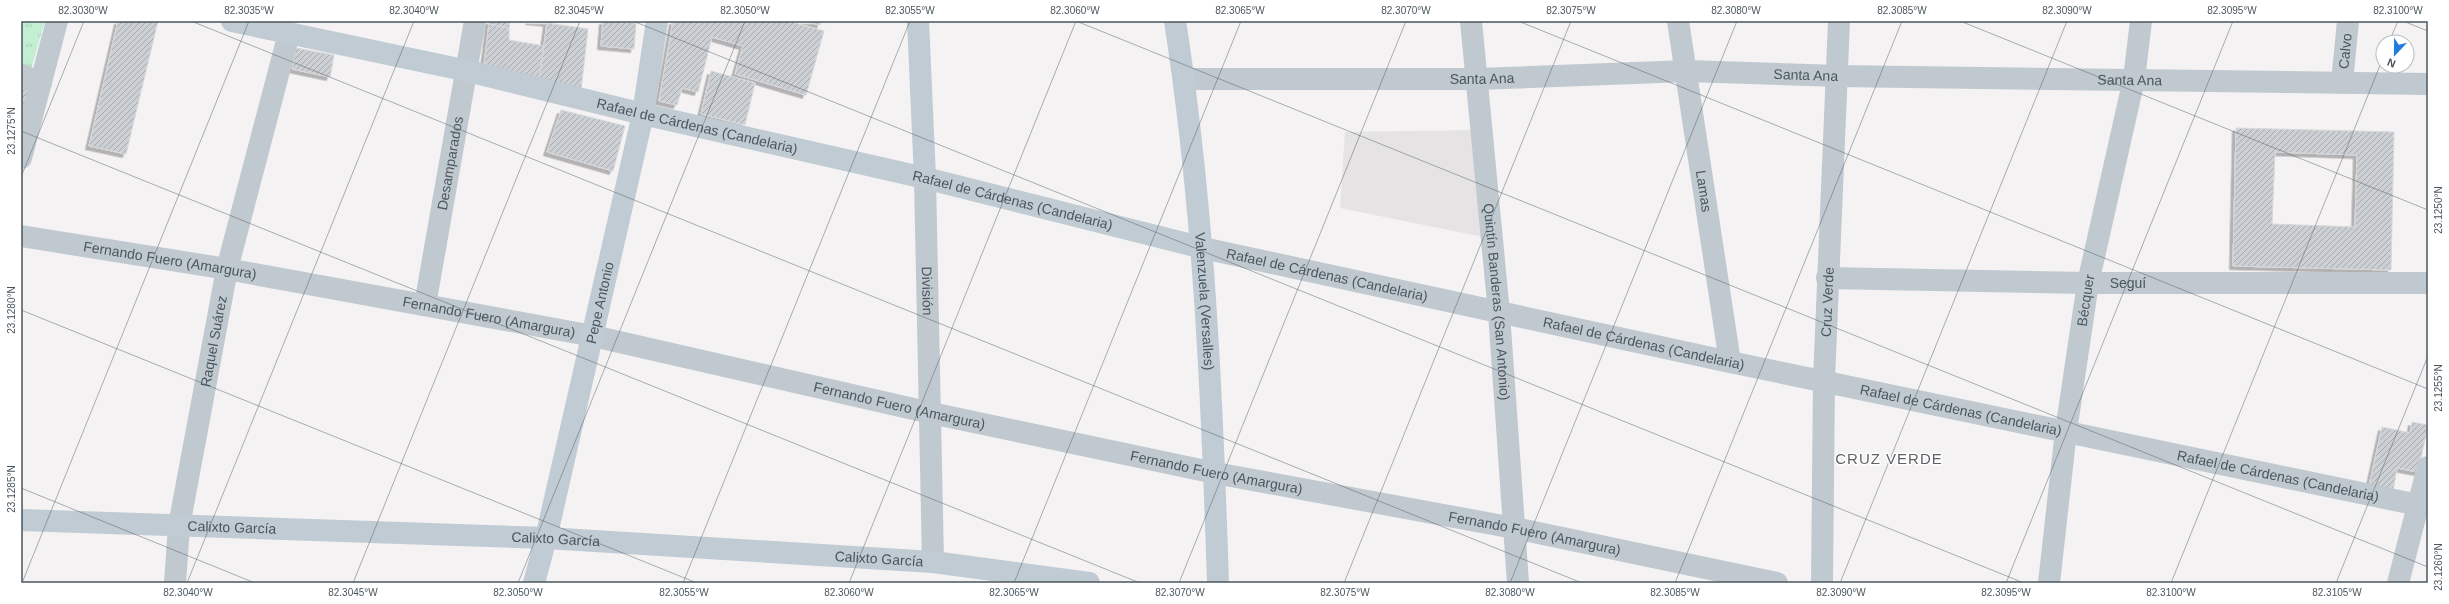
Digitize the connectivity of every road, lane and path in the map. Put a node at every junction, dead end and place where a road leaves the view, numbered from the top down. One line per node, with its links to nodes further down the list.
1 (57, 21): 21 (street)
2 (232, 21): 12 (street, Rafael de Cárdenas (Candelaria))
3 (475, 21): 13 (street, Desamparados)
4 (657, 21): 23 (street, Pepe Antonio)
5 (918, 21): 25 (street, División)
6 (1174, 21): 17 (street, Valenzuela (Versalles))
7 (1471, 21): 18 (street, Quintín Banderas (San Antonio))
8 (1678, 21): 14 (street, Lamas)
9 (1839, 21): 16 (street, Cruz Verde)
10 (2141, 21): 19 (street, Bécquer)
11 (2348, 21): 20 (street, Calvo)
12 (291, 27): 13 (street, Rafael de Cárdenas (Candelaria)); 28 (street, Raquel Suárez)
13 (468, 71): 23 (street, Rafael de Cárdenas (Candelaria)); 32 (street, Desamparados)
14 (1687, 71): 16 (street, Santa Ana); 18 (street, Santa Ana); 35 (street, Lamas)
15 (21, 75): 21 (street)
16 (1838, 76): 19 (street, Santa Ana); 29 (street, Cruz Verde)
17 (1184, 79): 18 (street, Santa Ana); 27 (street, Valenzuela (Versalles))
18 (1478, 79): 33 (street, Quintín Banderas (San Antonio))
19 (2134, 79): 20 (street, Santa Ana); 30 (street, Bécquer)
20 (2342, 82): 22 (street, Santa Ana)
21 (41, 83): 24 (street)
22 (2428, 84)
23 (643, 114): 25 (street, Rafael de Cárdenas (Candelaria)); 34 (street, Pepe Antonio)
24 (21, 158)
25 (925, 178): 27 (street, Rafael de Cárdenas (Candelaria)); 37 (street, División)
26 (21, 236): 28 (street, Fernando Fuero (Amargura))
27 (1203, 248): 33 (street, Rafael de Cárdenas (Candelaria)); 40 (street, Valenzuela (Versalles))
28 (227, 270): 32 (street, Fernando Fuero (Amargura)); 43 (street, Raquel Suárez)
29 (1827, 278): 30 (street, Seguí); 36 (street, Cruz Verde)
30 (2088, 282): 31 (street, Seguí); 38 (street, Bécquer)
31 (2428, 283)
32 (425, 305): 34 (street, Fernando Fuero (Amargura))
33 (1499, 313): 35 (street, Rafael de Cárdenas (Candelaria)); 44 (street, Quintín Banderas (San Antonio))
34 (593, 336): 37 (street, Fernando Fuero (Amargura)); 45 (street, Pepe Antonio)
35 (1730, 362): 36 (street, Rafael de Cárdenas (Candelaria))
36 (1824, 380): 38 (street, Rafael de Cárdenas (Candelaria)); 53 (street, Cruz Verde)
37 (931, 413): 40 (street, Fernando Fuero (Amargura)); 46 (street, División)
38 (2066, 431): 41 (street, Rafael de Cárdenas (Candelaria)); 54 (street, Bécquer)
39 (2428, 467): 41 (street)
40 (1215, 473): 44 (street, Fernando Fuero (Amargura)); 50 (street, Valenzuela (Versalles))
41 (2423, 506): 55 (street)
42 (21, 520): 43 (street, Calixto García)
43 (180, 526): 45 (street, Calixto García); 47 (street, Raquel Suárez)
44 (1514, 528): 51 (street, Quintín Banderas (San Antonio)); 52 (street, Fernando Fuero (Amargura))
45 (546, 538): 46 (street, Calixto García); 48 (street, Pepe Antonio)
46 (933, 562): 49 (street, Calixto García)
47 (175, 583)
48 (534, 583)
49 (1089, 583)
50 (1218, 583)
51 (1518, 583)
52 (1777, 583)
53 (1822, 583)
54 (2049, 583)
55 (2398, 583)

